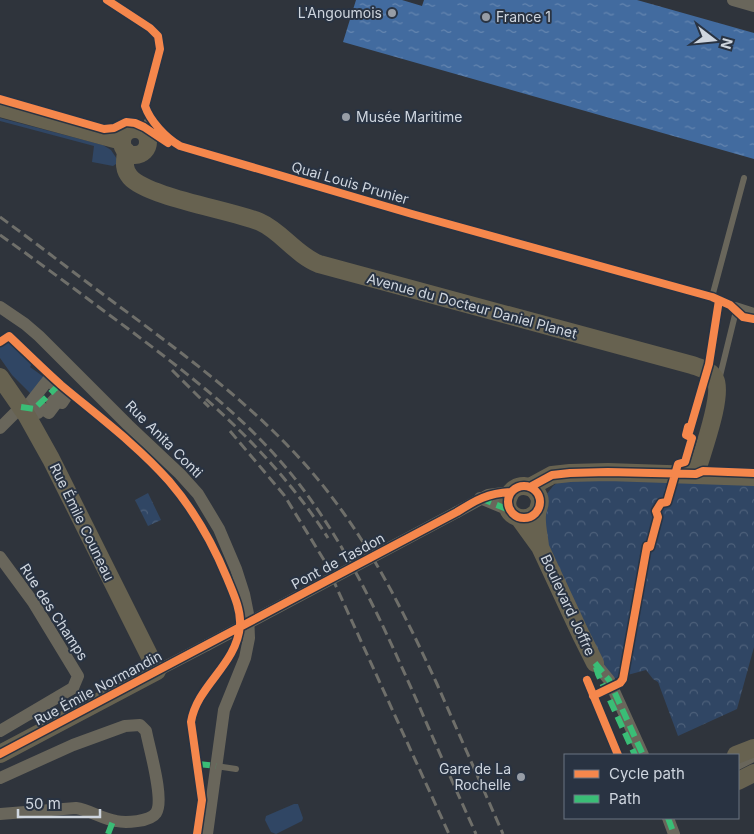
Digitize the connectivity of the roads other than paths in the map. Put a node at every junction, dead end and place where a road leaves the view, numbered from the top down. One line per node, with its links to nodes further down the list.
1 (106, 0): 5 (lane, Quai Louis Prunier)
2 (733, 0): 3 (street)
3 (754, 6)
4 (0, 108): 6 (street)
5 (147, 124): 6 (street); 8 (lane, Quai Louis Prunier)
6 (128, 149): 15 (street, Avenue du Docteur Daniel Planet)
7 (744, 178): 8 (lane)
8 (712, 297): 10 (lane, Quai Louis Prunier)
9 (0, 307): 13 (street, Rue Anita Conti)
10 (735, 308): 11 (street); 15 (lane)
11 (754, 314)
12 (0, 316): 13 (street, Rue Anita Conti)
13 (25, 324): 38 (street, Rue Anita Conti)
14 (0, 377): 16 (street, Rue Émile Couneau)
15 (718, 387): 19 (street)
16 (21, 407): 17 (street); 30 (street, Rue Émile Couneau)
17 (0, 428)
18 (570, 473): 19 (street); 21 (street); 24 (street)
19 (696, 474): 20 (street)
20 (754, 477)
21 (530, 487): 22 (street); 24 (street, Boulevard Joffre)
22 (511, 492): 23 (street); 25 (street)
23 (480, 498): 25 (street); 28 (street, Pont de Tasdon, bridge)
24 (538, 508): 25 (street); 26 (street, Boulevard Joffre)
25 (514, 514): 26 (street, Boulevard Joffre)
26 (540, 547): 29 (street, Boulevard Joffre)
27 (0, 557): 31 (street, Rue des Champs)
28 (207, 645): 30 (street, Rue Émile Normandin)
29 (595, 663): 34 (street, Boulevard Joffre); 35 (street, Boulevard Joffre)
30 (157, 671): 33 (street, Rue Émile Normandin)
31 (0, 731)
32 (754, 748): 36 (street)
33 (0, 754)
34 (635, 754)
35 (643, 754)
36 (739, 754)
37 (754, 759): 39 (lane)
38 (216, 766): 40 (lane); 47 (street, Rue Anita Conti)
39 (739, 766)
40 (236, 769)
41 (754, 773): 43 (street)
42 (0, 778): 44 (street)
43 (739, 780)
44 (0, 814)
45 (669, 819): 48 (street)
46 (670, 819): 49 (lane)
47 (207, 834)
48 (674, 834)
49 (678, 834)

